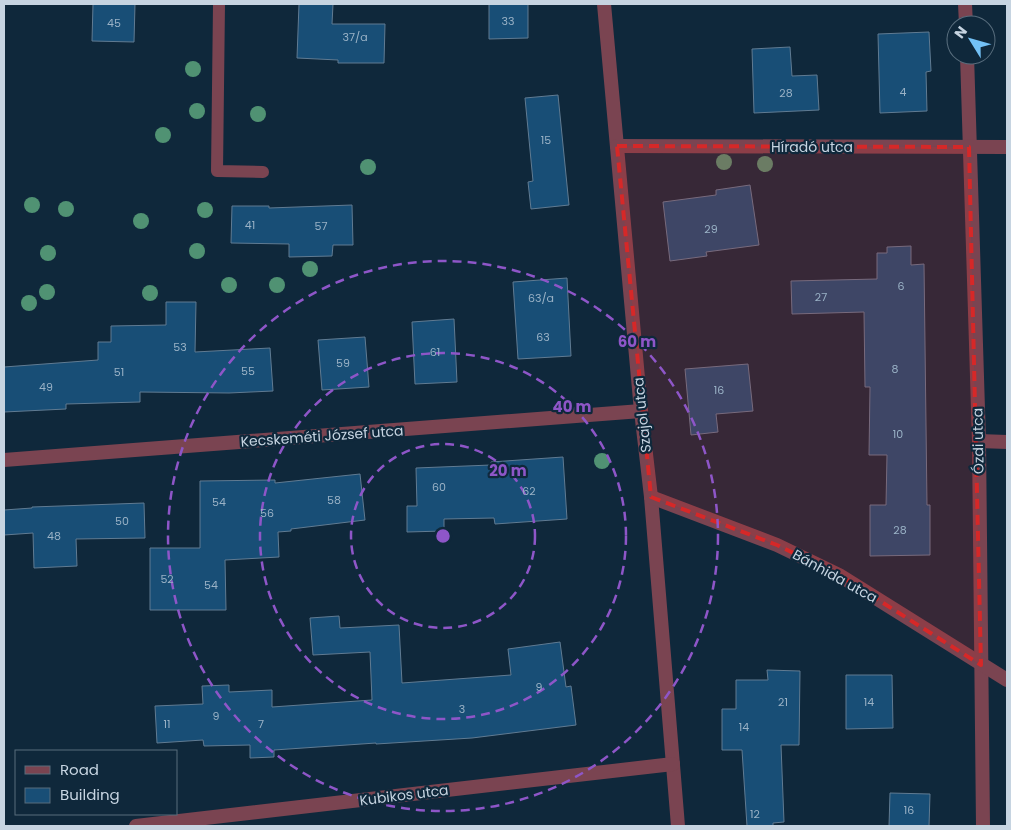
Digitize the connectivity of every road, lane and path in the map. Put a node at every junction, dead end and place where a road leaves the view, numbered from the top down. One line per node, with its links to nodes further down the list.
1 (219, 4): 7 (lane)
2 (604, 4): 4 (street, Szajol utca)
3 (967, 65): 5 (street, Ózdi utca)
4 (617, 146): 5 (street, Híradó utca); 8 (street, Szajol utca)
5 (970, 147): 6 (street, Híradó utca); 9 (street, Ózdi utca)
6 (1007, 147)
7 (264, 172)
8 (641, 411): 11 (street, Kecskeméti József utca); 12 (street, Szajol utca)
9 (979, 441): 10 (street); 13 (street, Ózdi utca)
10 (1007, 442)
11 (4, 460)
12 (651, 497): 13 (street, Bánhida utca); 15 (street, Szajol utca)
13 (981, 665): 14 (street, Bánhida utca); 18 (street, Ózdi utca)
14 (1007, 680)
15 (673, 764): 16 (street, Kubikos utca); 17 (street, Szajol utca)
16 (136, 826)
17 (678, 826)
18 (983, 826)

